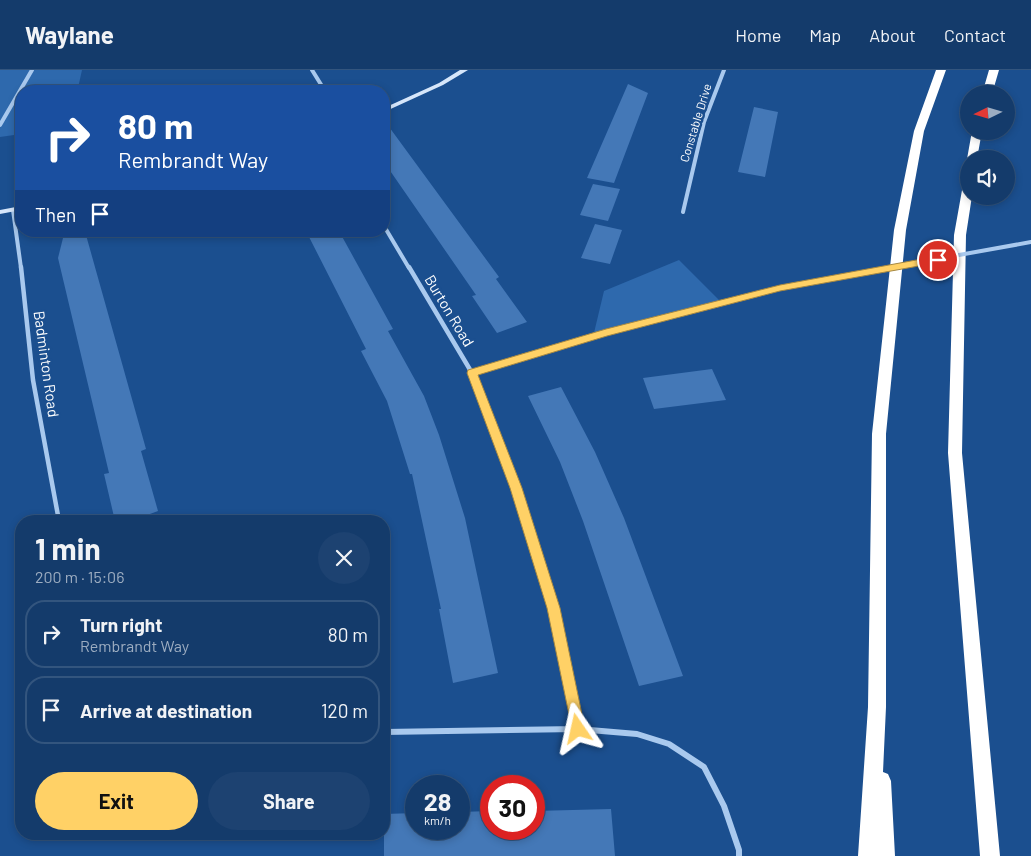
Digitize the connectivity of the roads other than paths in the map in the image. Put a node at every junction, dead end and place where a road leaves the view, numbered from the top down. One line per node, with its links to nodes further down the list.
1 (32, 70): 7 (street)
2 (312, 70): 8 (street)
3 (465, 70): 11 (street)
4 (724, 70): 16 (street, Constable Drive)
5 (941, 70): 22 (highway)
6 (994, 70): 9 (highway)
7 (23, 85)
8 (321, 85)
9 (990, 85)
10 (15, 99): 12 (street)
11 (390, 107)
12 (0, 125)
13 (965, 205): 28 (highway)
14 (15, 209): 15 (street)
15 (0, 212)
16 (684, 212)
17 (390, 236): 20 (street, Burton Road)
18 (19, 237): 21 (street, Badminton Road)
19 (1031, 242): 20 (street, bridge)
20 (472, 373): 23 (street, Burton Road)
21 (58, 515)
22 (877, 707): 26 (highway); 27 (highway)
23 (578, 729): 24 (street); 25 (street)
24 (390, 732)
25 (739, 856)
26 (868, 856)
27 (885, 856)
28 (990, 856)

